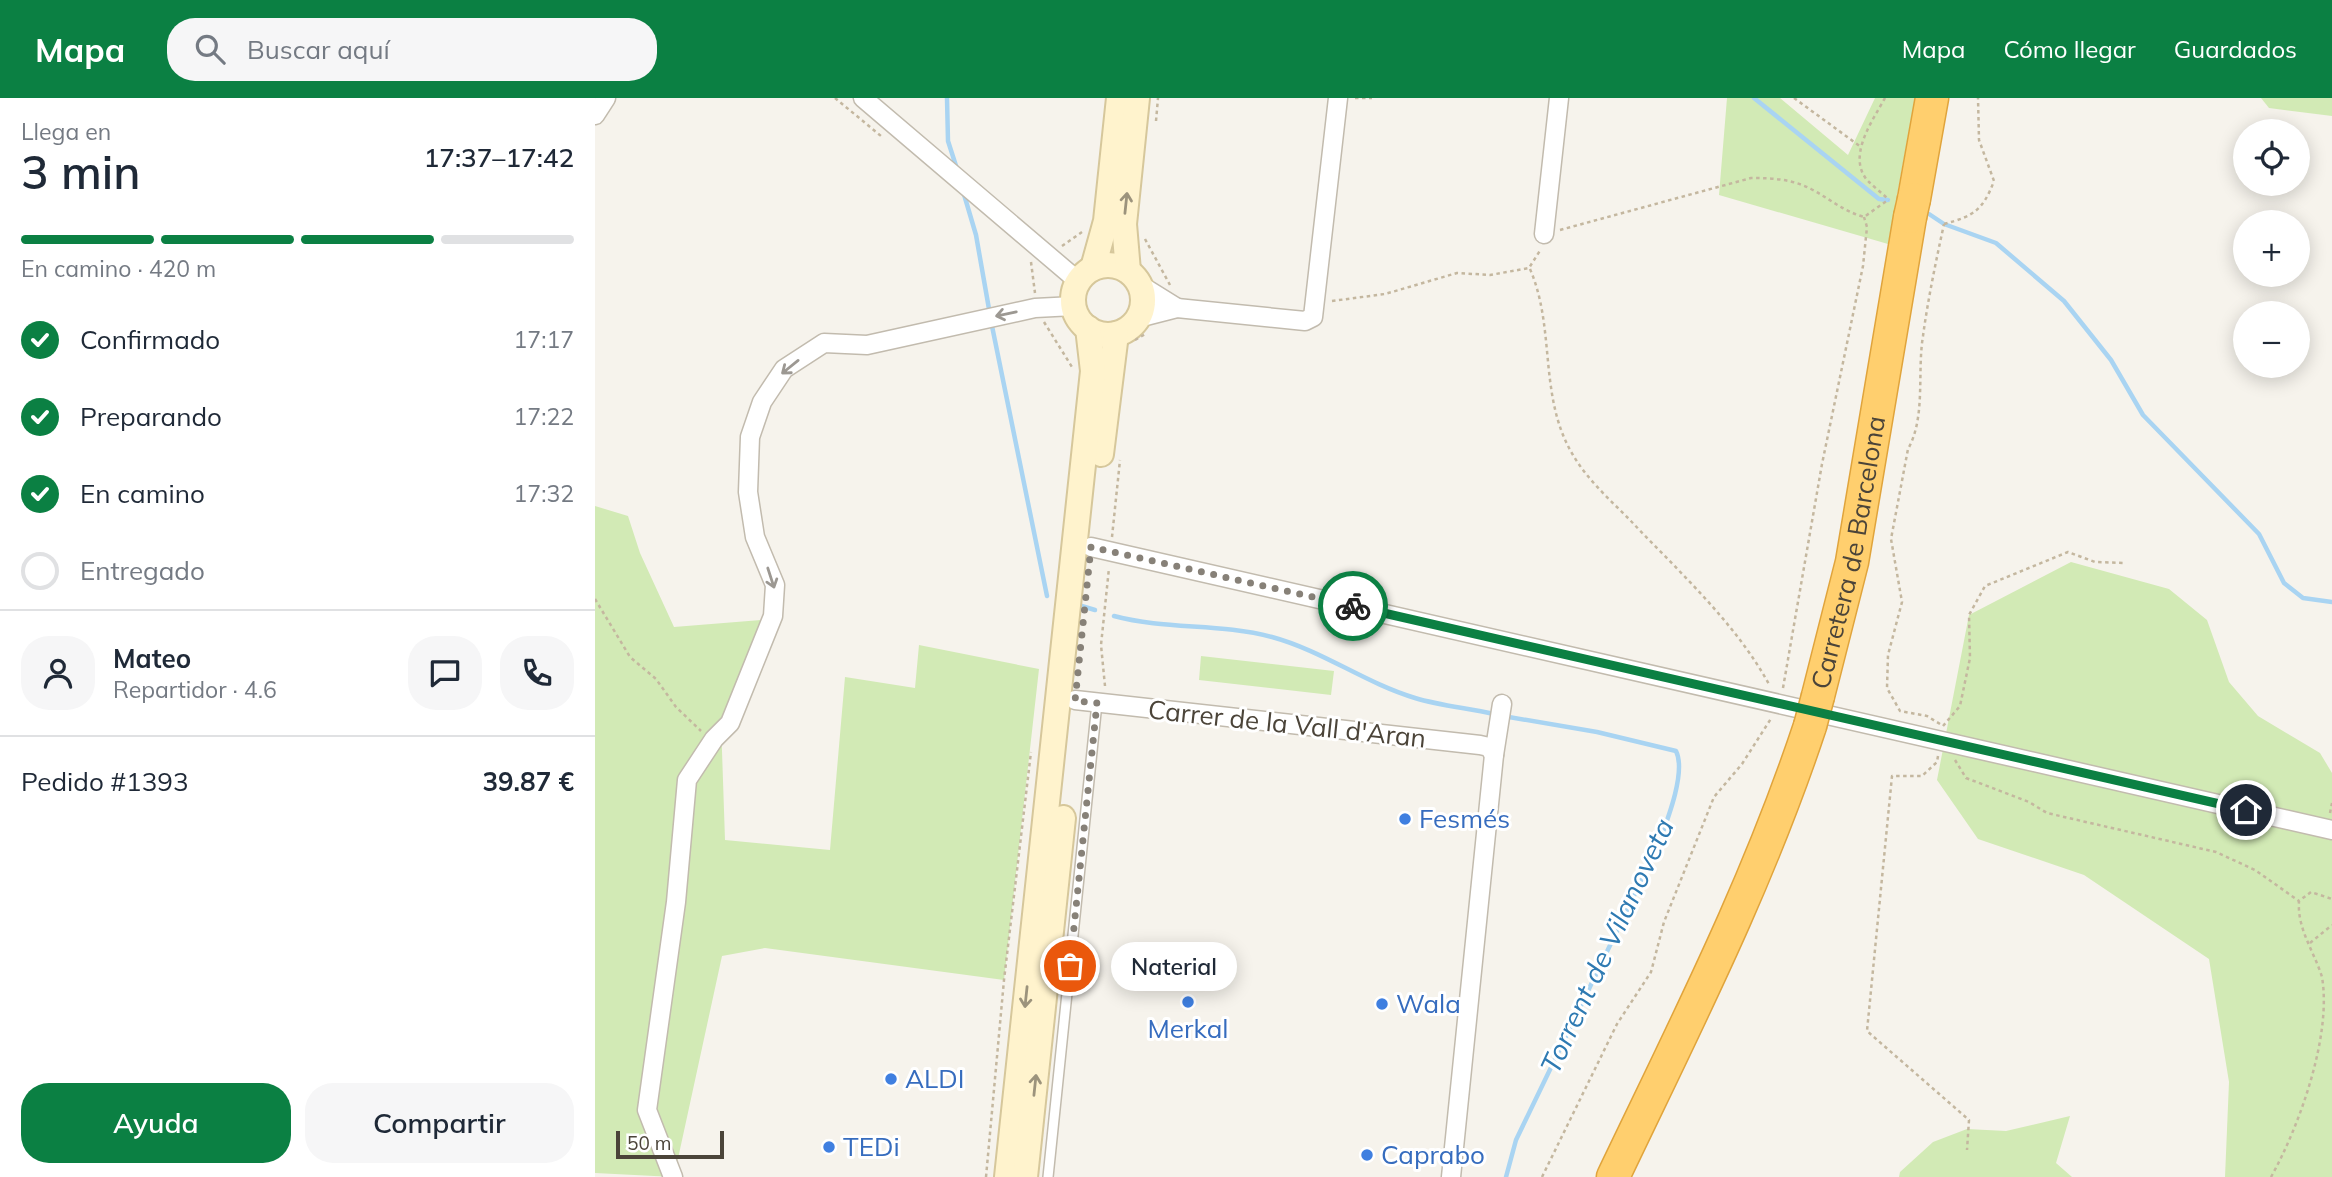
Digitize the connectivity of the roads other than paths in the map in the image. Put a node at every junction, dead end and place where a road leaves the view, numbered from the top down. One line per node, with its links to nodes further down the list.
1 (605, 98): 8 (street)
2 (863, 98): 10 (street)
3 (1119, 98): 10 (street)
4 (1137, 98): 11 (street, one-way to 4)
5 (1338, 98): 13 (street)
6 (1559, 98): 9 (street)
7 (1932, 98): 27 (highway, Carretera de Barcelona)
8 (595, 115)
9 (1544, 234)
10 (1086, 275): 11 (street); 12 (street)
11 (1134, 278): 13 (street); 15 (street)
12 (1074, 306): 14 (street); 22 (street, one-way to 22)
13 (1177, 308): 15 (street)
14 (1088, 328): 15 (street); 17 (street)
15 (1135, 330): 16 (street)
16 (1101, 548): 17 (street); 21 (street)
17 (1077, 605): 18 (street); 23 (street, one-way to 23)
18 (1092, 703): 20 (street, Carrer de la Vall d'Aran); 24 (street, one-way to 18); 25 (lane)
19 (1502, 704): 20 (street)
20 (1494, 755): 26 (street)
21 (2332, 830)
22 (673, 1177)
23 (1007, 1177)
24 (1025, 1177)
25 (1048, 1177)
26 (1451, 1177)
27 (1612, 1177)

